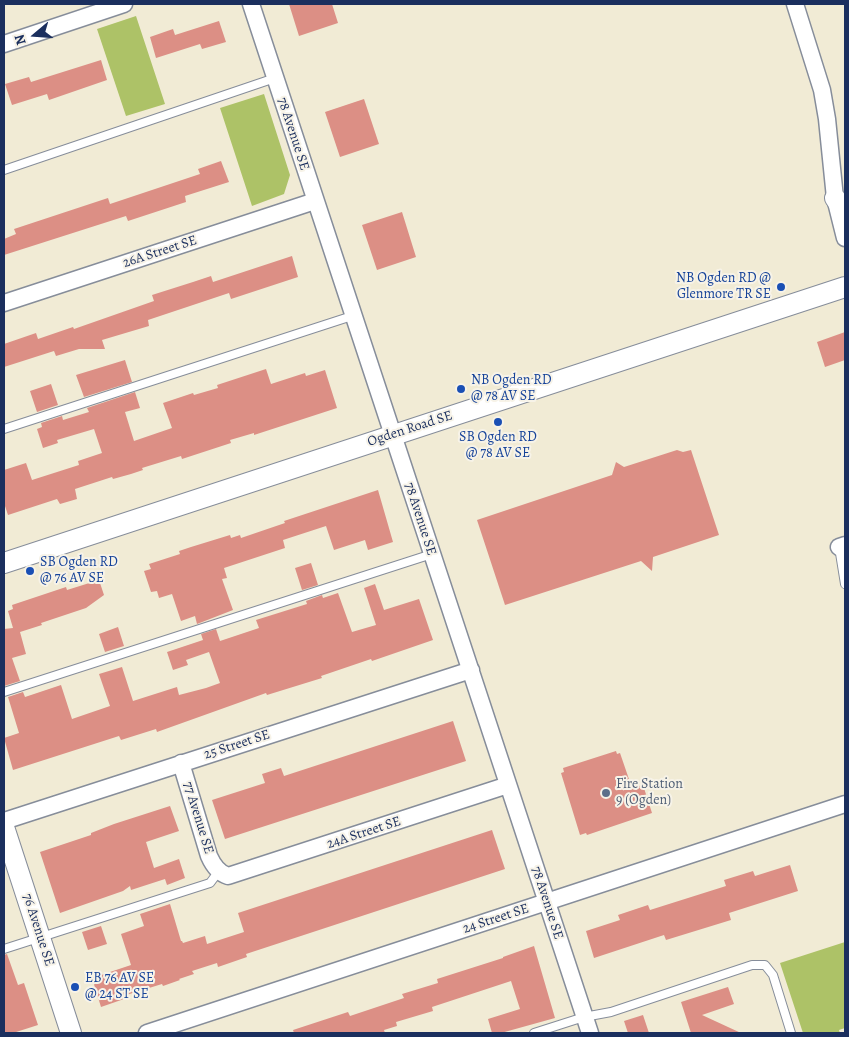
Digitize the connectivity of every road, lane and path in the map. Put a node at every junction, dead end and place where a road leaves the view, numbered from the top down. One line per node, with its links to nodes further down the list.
1 (124, 4): 4 (street)
2 (251, 4): 5 (street, 78 Avenue SE)
3 (794, 4): 8 (street)
4 (4, 44)
5 (275, 78): 6 (lane); 7 (street, 78 Avenue SE)
6 (4, 170)
7 (315, 201): 11 (street, 26A Street SE); 12 (street, 78 Avenue SE)
8 (840, 205): 9 (street)
9 (845, 238)
10 (845, 287): 14 (street, Ogden Road SE)
11 (4, 303)
12 (352, 316): 13 (lane); 14 (street, 78 Avenue SE)
13 (4, 430)
14 (393, 435): 16 (street, 78 Avenue SE); 17 (street, Ogden Road SE)
15 (842, 546): 18 (lane)
16 (432, 554): 19 (street, 78 Avenue SE); 20 (lane)
17 (4, 563)
18 (845, 584)
19 (470, 670): 21 (street, 25 Street SE); 22 (street, 78 Avenue SE)
20 (4, 692)
21 (181, 763): 24 (street, 25 Street SE); 26 (street, 77 Avenue SE)
22 (508, 785): 26 (street, 24A Street SE); 27 (street, 78 Avenue SE)
23 (845, 804): 27 (street, 24 Street SE)
24 (4, 821)
25 (4, 827): 28 (street, 76 Avenue SE)
26 (220, 871): 28 (lane)
27 (547, 902): 30 (street, 78 Avenue SE); 32 (street, 24 Street SE)
28 (41, 937): 29 (lane); 31 (street, 76 Avenue SE)
29 (4, 949)
30 (584, 1017): 33 (lane); 34 (street, 78 Avenue SE); 35 (lane)
31 (71, 1033)
32 (147, 1033)
33 (534, 1033)
34 (590, 1033)
35 (791, 1033)

